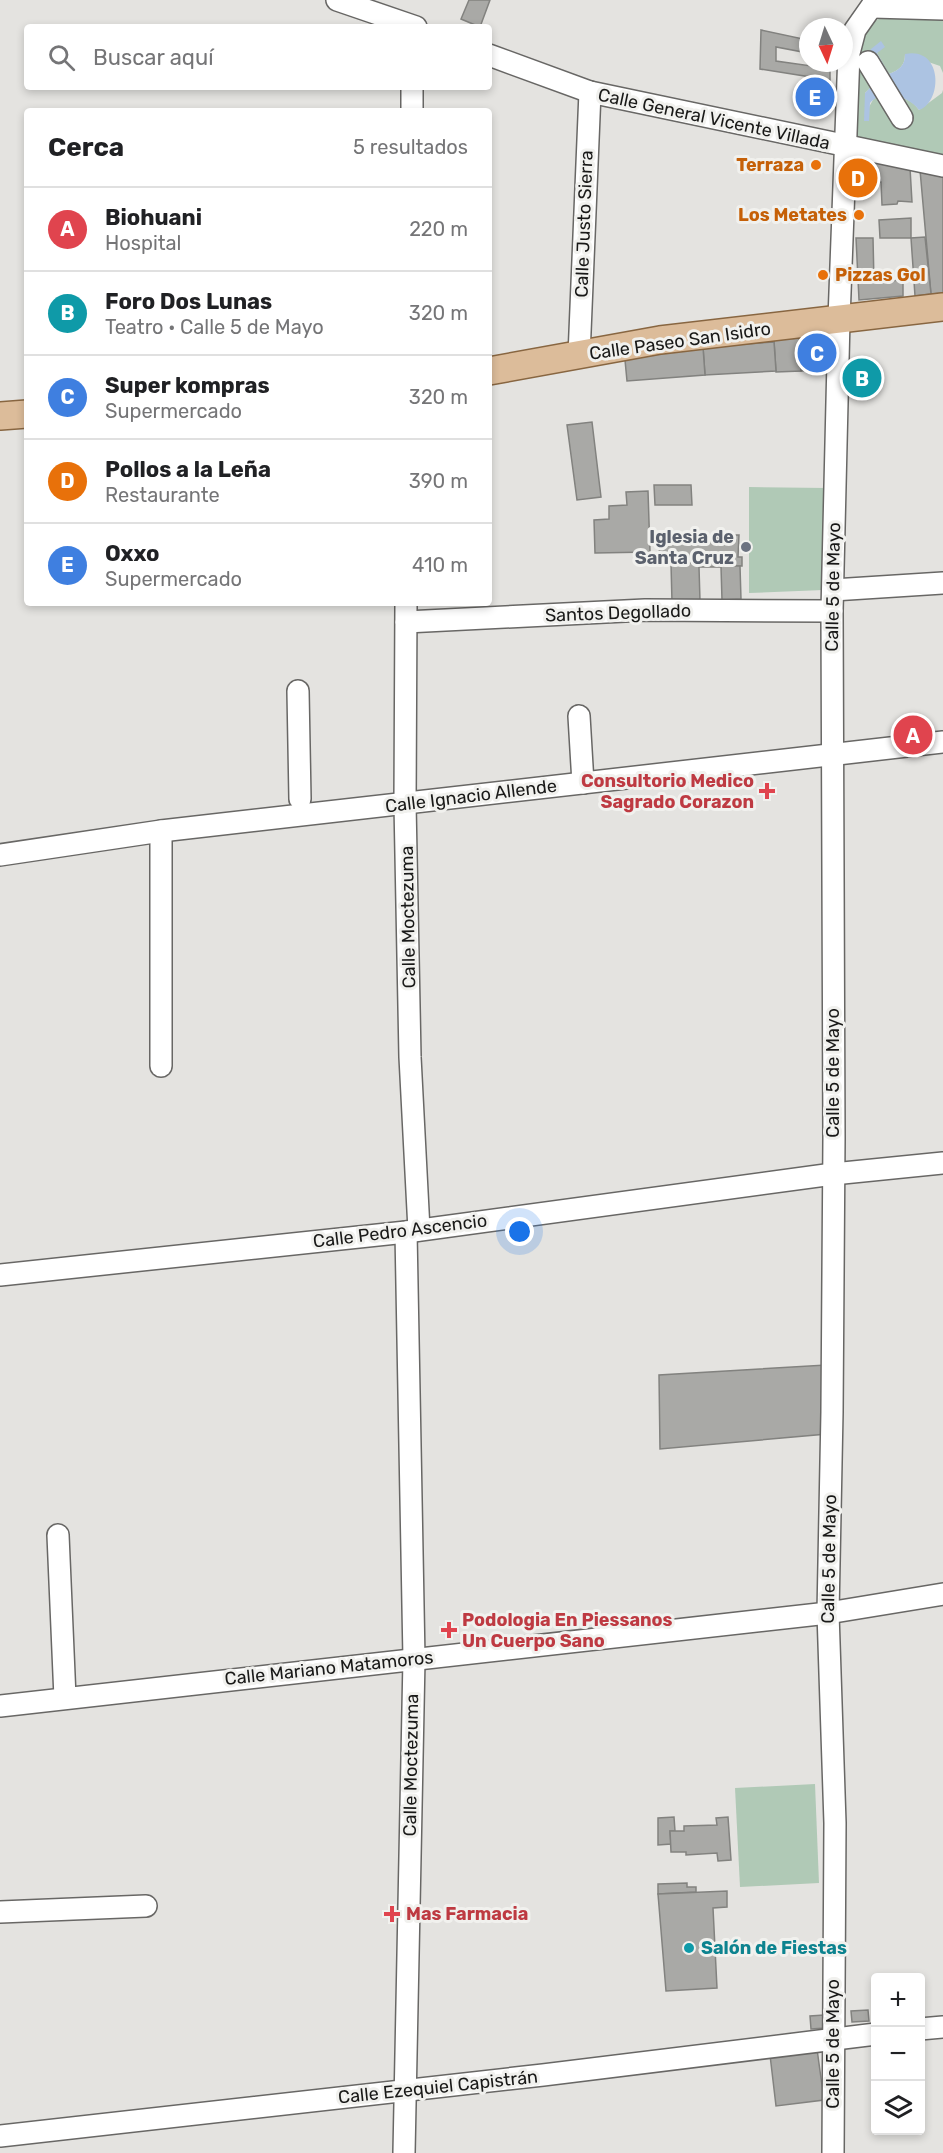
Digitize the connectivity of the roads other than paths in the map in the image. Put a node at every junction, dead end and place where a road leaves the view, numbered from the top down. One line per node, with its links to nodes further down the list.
1 (337, 0): 4 (street)
2 (874, 3): 3 (street); 11 (street, Calle 5 de Mayo)
3 (943, 9)
4 (407, 24)
5 (492, 56): 8 (street, Calle General Vicente Villada)
6 (868, 62): 10 (street)
7 (412, 90): 9 (street)
8 (590, 92): 11 (street, Calle General Vicente Villada); 15 (street, Calle Justo Sierra)
9 (412, 108)
10 (902, 118)
11 (846, 147): 12 (street, Calle General Vicente Villada); 14 (street, Calle 5 de Mayo)
12 (943, 166)
13 (943, 307): 14 (main road, Calle Paseo San Isidro)
14 (838, 319): 15 (main road, Calle Paseo San Isidro); 20 (street, Calle 5 de Mayo)
15 (579, 356): 16 (main road, Calle Paseo San Isidro)
16 (492, 370)
17 (24, 414): 18 (main road)
18 (0, 416)
19 (943, 583): 20 (street, Santos Degollado)
20 (832, 601): 21 (street, Santos Degollado); 25 (street, Calle 5 de Mayo)
21 (406, 612): 28 (street, Calle Moctezuma)
22 (298, 692): 27 (street)
23 (579, 716): 26 (street)
24 (943, 742): 25 (street, Calle Ignacio Allende)
25 (831, 755): 26 (street, Calle Ignacio Allende); 33 (street, Calle 5 de Mayo)
26 (583, 783): 28 (street, Calle Ignacio Allende)
27 (300, 799)
28 (405, 804): 29 (street, Calle Ignacio Allende); 34 (street, Calle Moctezuma)
29 (161, 831): 30 (street, Calle Ignacio Allende); 31 (street)
30 (0, 855)
31 (161, 1066)
32 (943, 1163): 33 (street, Calle Pedro Ascencio)
33 (834, 1174): 34 (street, Calle Pedro Ascencio); 38 (street, Calle 5 de Mayo)
34 (413, 1231): 35 (street, Calle Pedro Ascencio); 39 (street, Calle Moctezuma)
35 (0, 1275)
36 (58, 1535): 40 (street)
37 (943, 1594): 38 (street, Calle Mariano Matamoros)
38 (828, 1613): 39 (street, Calle Mariano Matamoros); 47 (street, Calle 5 de Mayo)
39 (414, 1659): 40 (street, Calle Mariano Matamoros); 48 (street, Calle Moctezuma)
40 (65, 1698): 41 (street, Calle Mariano Matamoros)
41 (0, 1706)
42 (146, 1906): 43 (street)
43 (0, 1912)
44 (943, 2027): 45 (street)
45 (925, 2029)
46 (871, 2035): 47 (street, Calle Ezequiel Capistrán)
47 (832, 2039): 48 (street, Calle Ezequiel Capistrán); 51 (street, Calle 5 de Mayo)
48 (404, 2091): 49 (street, Calle Ezequiel Capistrán); 50 (street, Calle Moctezuma)
49 (0, 2136)
50 (404, 2153)
51 (833, 2153)

